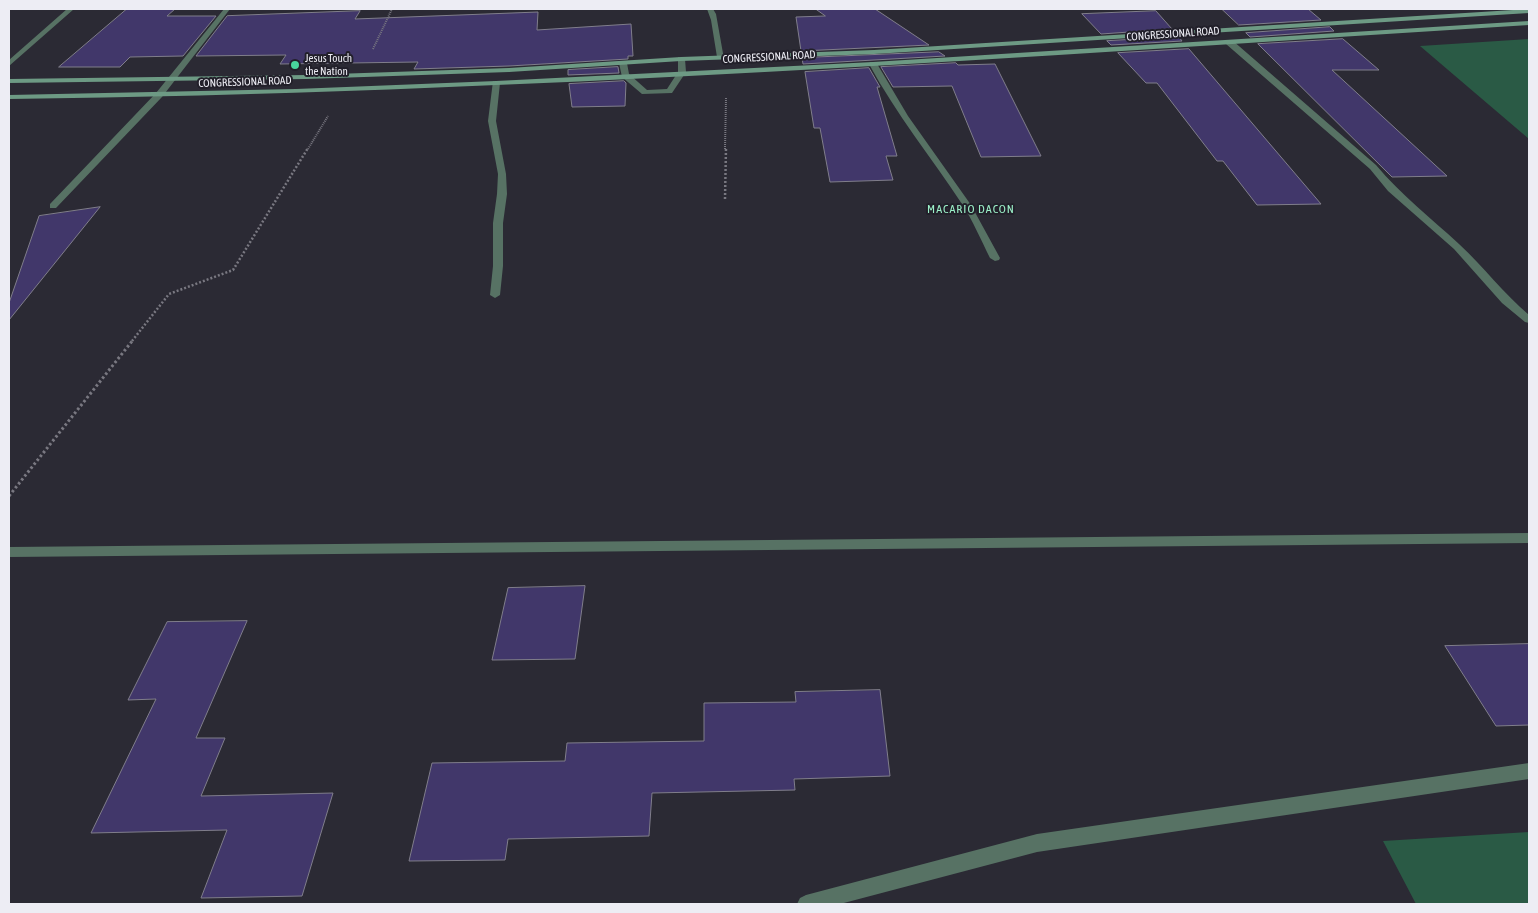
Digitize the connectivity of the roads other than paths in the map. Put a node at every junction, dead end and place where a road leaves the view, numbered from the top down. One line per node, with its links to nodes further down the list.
1 (71, 9): 10 (street)
2 (227, 9): 14 (street)
3 (710, 9): 7 (street)
4 (1529, 11): 7 (main road, CONGRESSIONAL ROAD)
5 (1529, 24): 6 (main road, CONGRESSIONAL ROAD)
6 (1229, 42): 11 (main road, CONGRESSIONAL ROAD); 22 (street)
7 (721, 57): 8 (main road, CONGRESSIONAL ROAD)
8 (681, 59): 9 (main road, CONGRESSIONAL ROAD); 12 (street)
9 (623, 63): 13 (street); 14 (main road, CONGRESSIONAL ROAD)
10 (9, 64)
11 (873, 64): 12 (main road, CONGRESSIONAL ROAD); 20 (street)
12 (682, 72): 13 (main road, CONGRESSIONAL ROAD); 13 (street)
13 (625, 75): 16 (main road, CONGRESSIONAL ROAD)
14 (172, 79): 15 (main road, CONGRESSIONAL ROAD); 17 (street)
15 (9, 81)
16 (496, 83): 17 (main road, CONGRESSIONAL ROAD); 21 (street)
17 (158, 95): 18 (main road, CONGRESSIONAL ROAD); 19 (street)
18 (9, 97)
19 (53, 206)
20 (995, 258)
21 (495, 295)
22 (1529, 320)
23 (1529, 538): 24 (street)
24 (9, 552)
25 (1529, 771): 26 (street)
26 (806, 904)

